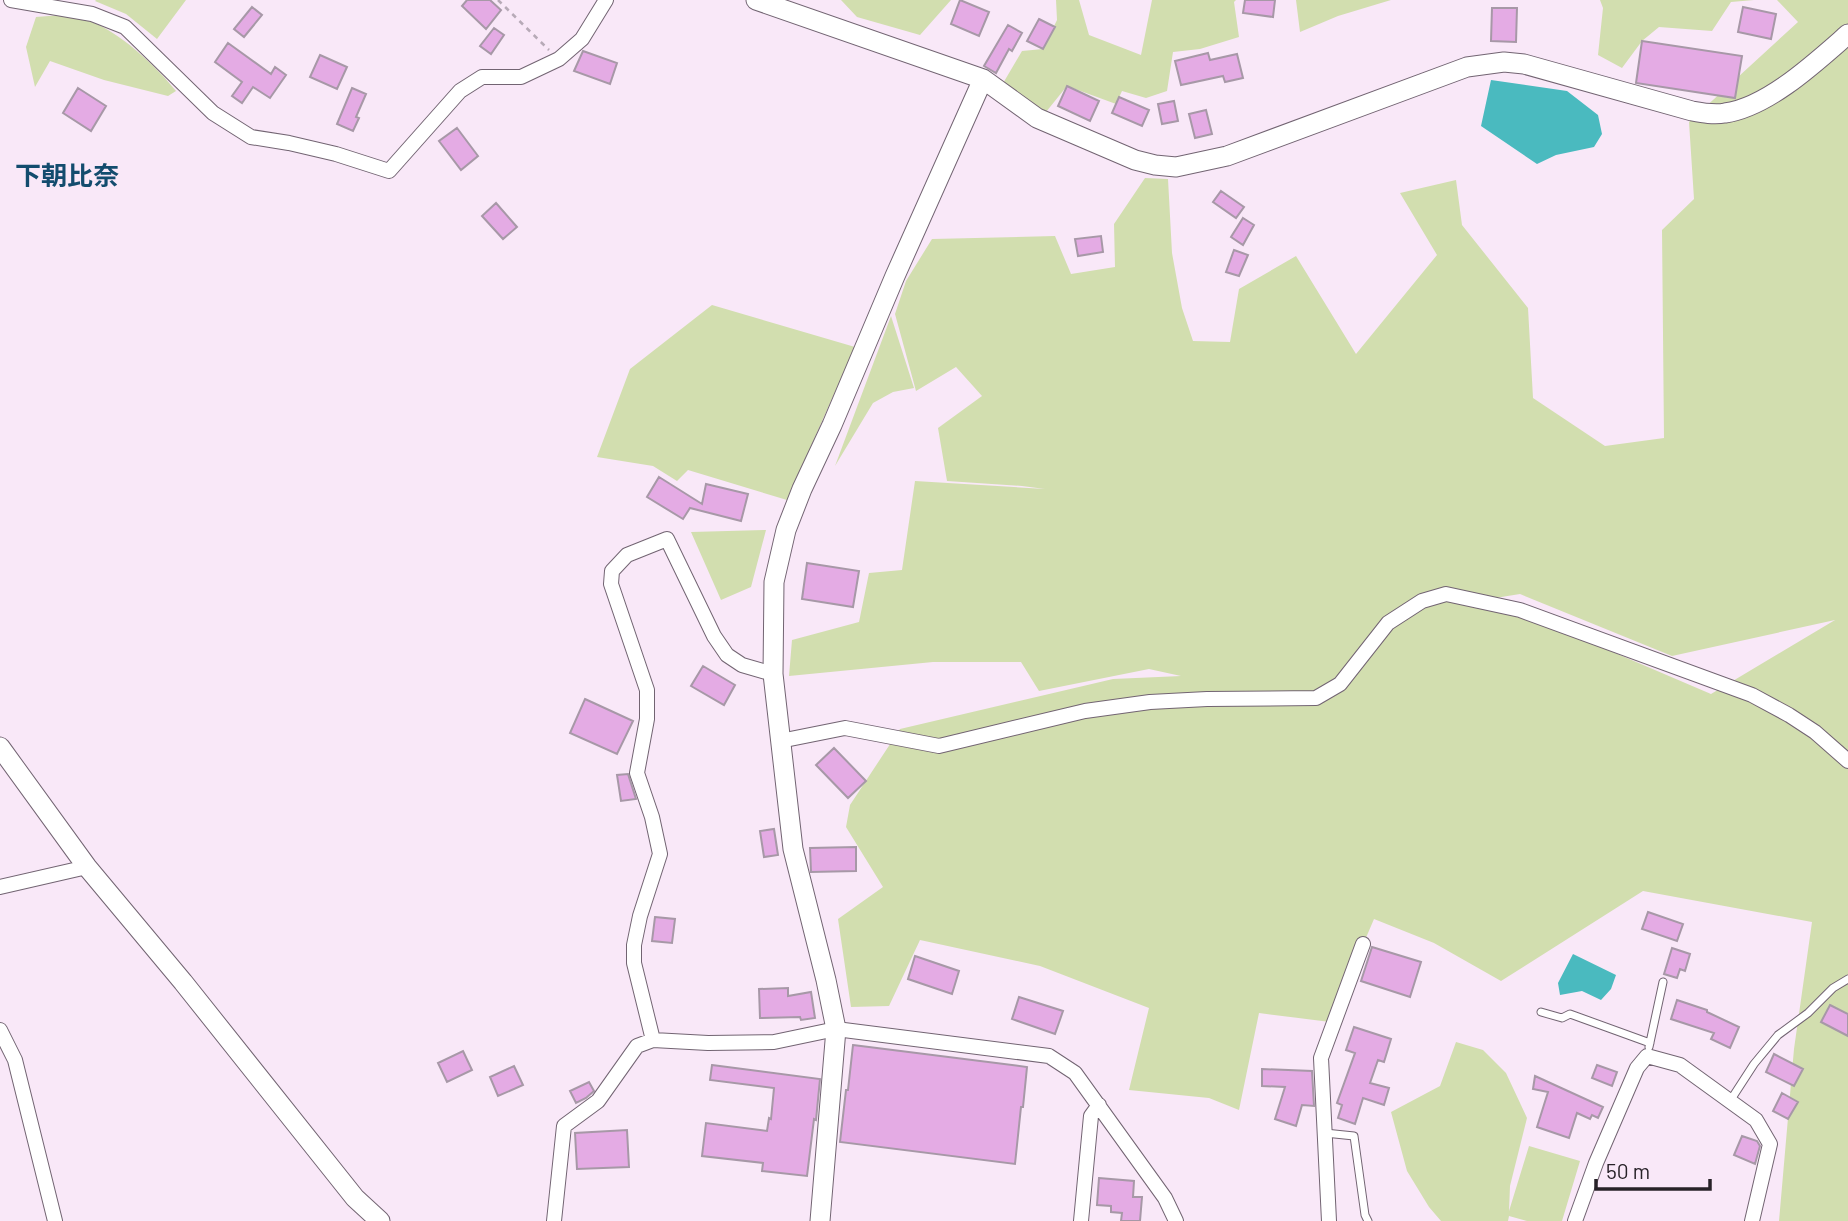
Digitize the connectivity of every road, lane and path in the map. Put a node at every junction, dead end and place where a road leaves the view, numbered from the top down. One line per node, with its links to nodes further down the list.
1 (11, 0): 6 (street)
2 (498, 0): 6 (path)
3 (606, 0): 6 (street)
4 (756, 0): 7 (street)
5 (1848, 34): 7 (street)
6 (559, 59)
7 (983, 79): 8 (street)
8 (773, 674): 9 (street); 20 (street)
9 (780, 741): 11 (street); 18 (street)
10 (0, 747): 12 (street)
11 (1848, 761)
12 (87, 867): 13 (street); 26 (street)
13 (0, 887)
14 (1363, 944): 24 (street)
15 (1848, 979): 22 (lane)
16 (1663, 982): 21 (lane)
17 (1541, 1012): 21 (lane)
18 (836, 1029): 20 (street); 23 (street); 28 (street)
19 (0, 1030): 25 (street)
20 (653, 1040): 27 (street)
21 (1648, 1049): 22 (street); 33 (street)
22 (1730, 1101): 34 (street)
23 (1098, 1105): 29 (street); 30 (street)
24 (1325, 1133): 31 (street); 32 (lane)
25 (55, 1221)
26 (380, 1221)
27 (554, 1221)
28 (820, 1221)
29 (1081, 1221)
30 (1176, 1221)
31 (1329, 1221)
32 (1368, 1221)
33 (1574, 1221)
34 (1752, 1221)

